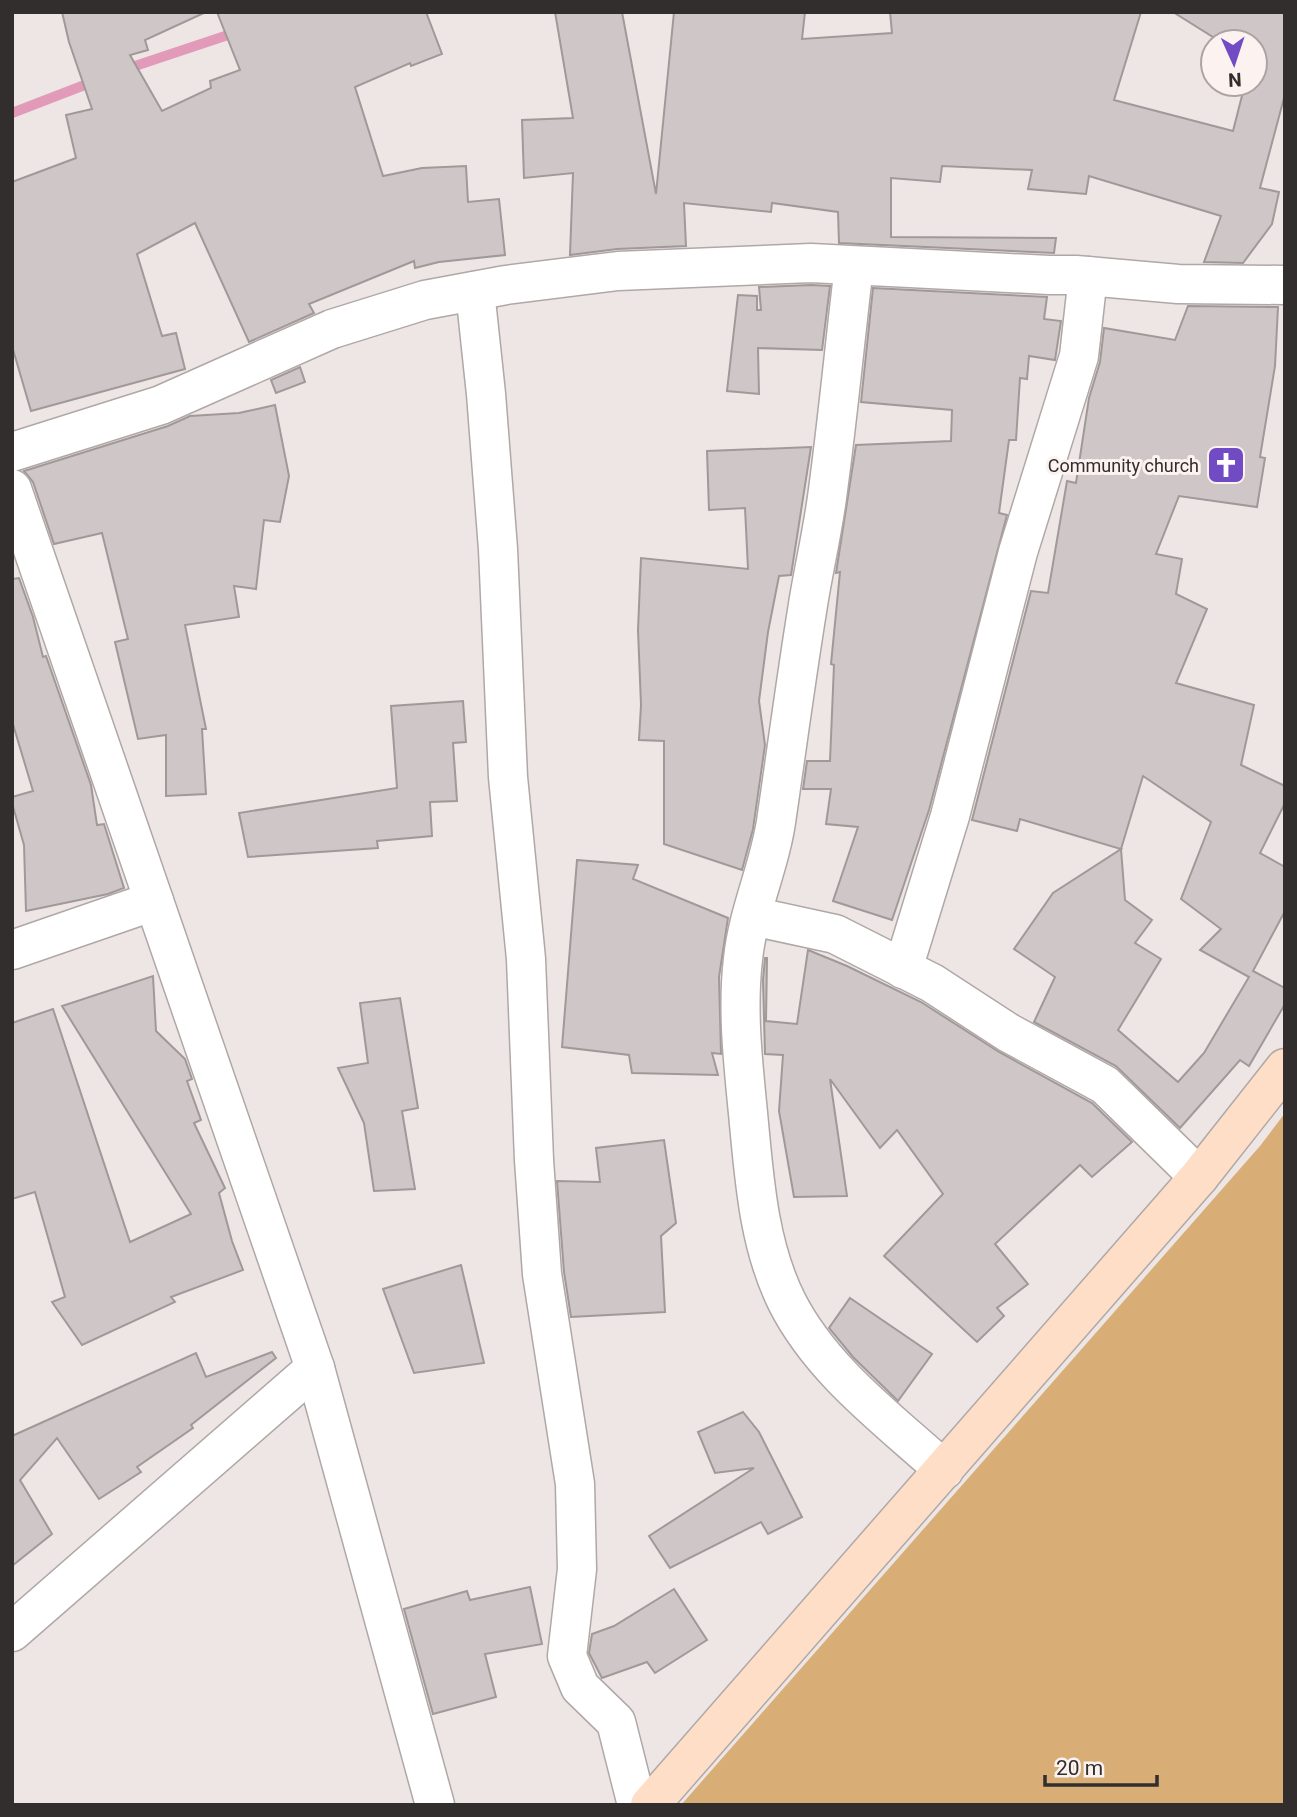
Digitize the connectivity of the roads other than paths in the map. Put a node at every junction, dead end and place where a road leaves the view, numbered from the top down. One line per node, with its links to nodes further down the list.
1 (854, 266): 2 (street); 4 (street); 8 (street)
2 (1088, 276): 3 (street); 10 (street)
3 (1285, 285)
4 (475, 291): 5 (street); 17 (street)
5 (12, 452)
6 (12, 489): 7 (street)
7 (154, 901): 9 (street); 13 (street)
8 (752, 916): 10 (street); 14 (street)
9 (12, 950)
10 (903, 969): 12 (street)
11 (1285, 1068): 12 (street)
12 (1199, 1177): 14 (street)
13 (315, 1368): 15 (street); 16 (street)
14 (944, 1470): 18 (street)
15 (12, 1632)
16 (435, 1805)
17 (637, 1805)
18 (650, 1805)

